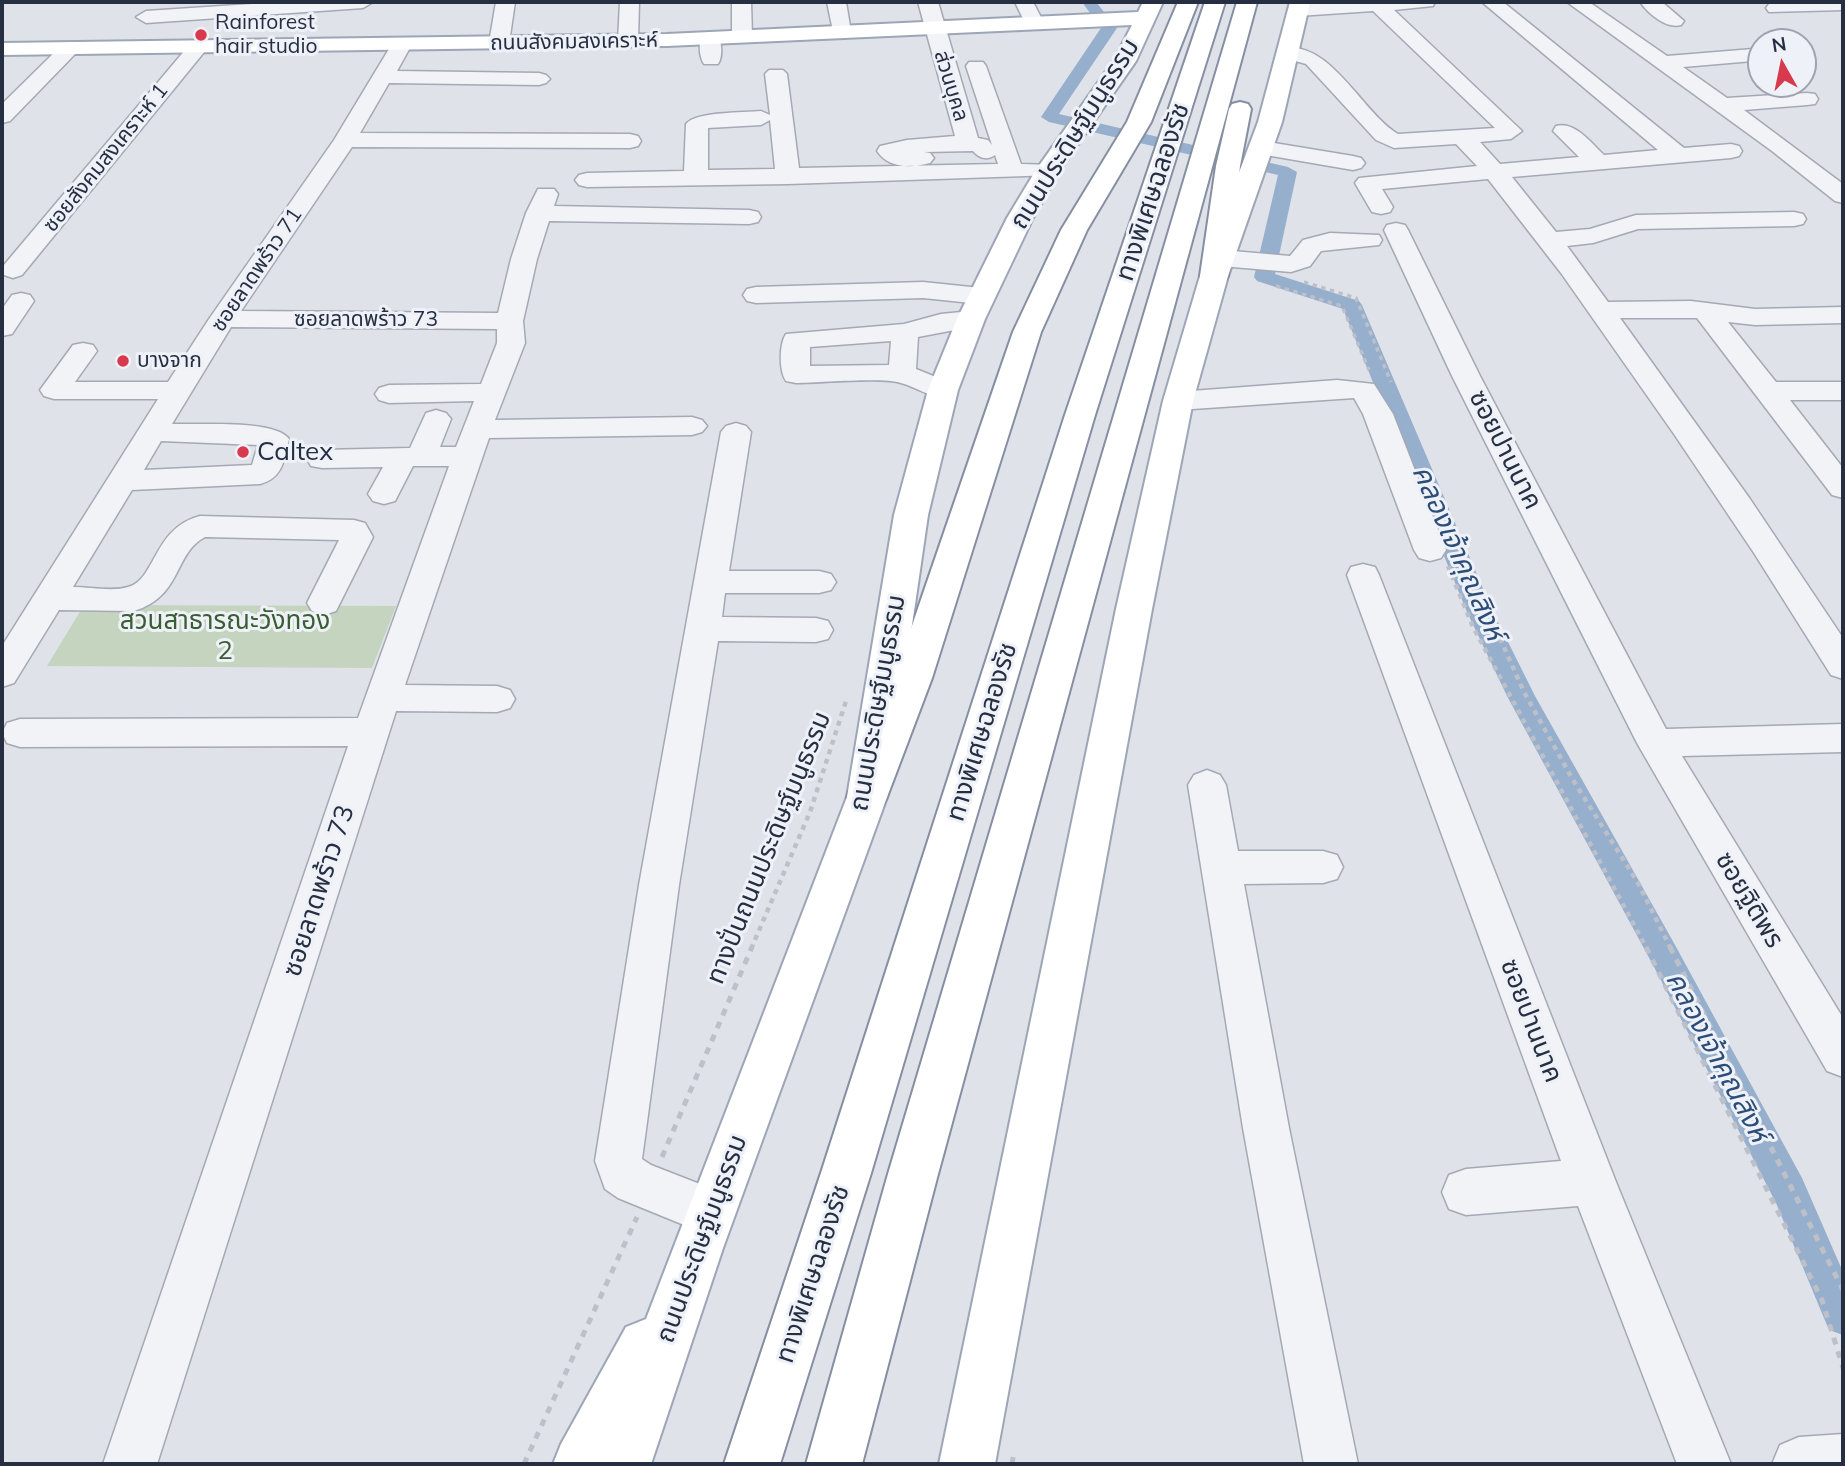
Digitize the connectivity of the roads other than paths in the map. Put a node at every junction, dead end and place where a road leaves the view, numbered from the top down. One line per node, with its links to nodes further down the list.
1 (363, 2): 20 (street)
2 (505, 2): 33 (street)
3 (629, 2): 32 (street)
4 (741, 2): 30 (street)
5 (836, 2): 29 (street)
6 (928, 2): 27 (street, ส่วนบุคล)
7 (1024, 2): 26 (street)
8 (1188, 2): 121 (main road)
9 (1214, 2): 133 (main road, ทางพิเศษฉลองรัช)
10 (1247, 2): 134 (main road, ทางพิเศษฉลองรัช)
11 (1266, 2): 58 (main road)
12 (1426, 2): 17 (street)
13 (1490, 2): 57 (street)
14 (1577, 2): 42 (street)
15 (1650, 2): 25 (street)
16 (1843, 4): 19 (street)
17 (1378, 5): 21 (street); 52 (street)
18 (1771, 5): 19 (street); 28 (street)
19 (1822, 5): 24 (street)
20 (265, 6): 22 (street)
21 (1299, 6): 39 (main road)
22 (149, 9): 35 (street)
23 (1150, 10): 26 (main road, ถนนสังคมสงเคราะห์); 61 (main road, ถนนประดิษฐ์มนูธรรม)
24 (1843, 19)
25 (1674, 21)
26 (1034, 23): 27 (main road, ถนนสังคมสงเคราะห์)
27 (933, 28): 29 (main road, ถนนสังคมสงเคราะห์); 56 (street, ส่วนบุคล)
28 (1808, 28)
29 (841, 32): 30 (main road, ถนนสังคมสงเคราะห์)
30 (742, 36): 31 (main road, ถนนสังคมสงเคราะห์)
31 (710, 38): 32 (main road, ถนนสังคมสงเคราะห์); 41 (street)
32 (628, 41): 33 (main road, ถนนสังคมสงเคราะห์)
33 (499, 43): 34 (main road, ถนนสังคมสงเคราะห์)
34 (402, 44): 36 (main road, ถนนสังคมสงเคราะห์); 45 (street, ซอยลาดพร้าว 71)
35 (127, 47): 36 (main road, ถนนสังคมสงเคราะห์); 37 (main road, ถนนสังคมสงเคราะห์)
36 (198, 47): 72 (street, ซอยสังคมสงเคราะห์ 1)
37 (70, 48): 38 (main road, ถนนสังคมสงเคราะห์); 49 (street)
38 (2, 49)
39 (1288, 53): 52 (street); 58 (main road)
40 (1747, 56): 42 (street)
41 (711, 60)
42 (1662, 63): 48 (street)
43 (976, 66): 56 (street)
44 (776, 74): 63 (street)
45 (384, 77): 46 (street); 53 (street, ซอยลาดพร้าว 71)
46 (540, 79)
47 (1807, 99): 48 (street)
48 (1723, 105): 66 (street)
49 (2, 116)
50 (761, 118): 64 (street)
51 (1564, 131): 59 (street)
52 (1462, 137): 62 (street)
53 (345, 140): 54 (street); 80 (street, ซอยลาดพร้าว 71)
54 (630, 141)
55 (1731, 151): 57 (street)
56 (993, 155): 61 (street); 63 (street)
57 (1679, 156): 59 (street)
58 (1255, 159): 60 (street); 73 (main road)
59 (1598, 162): 62 (street)
60 (1353, 163)
61 (1048, 170): 76 (main road, ถนนประดิษฐ์มนูธรรม)
62 (1497, 172): 70 (street, ซอยปานนาค); 71 (street)
63 (788, 177): 64 (street)
64 (696, 178): 65 (street)
65 (587, 180)
66 (1843, 195)
67 (542, 204): 68 (street); 81 (street, ซอยลาดพร้าว 73)
68 (749, 217)
69 (1794, 219): 71 (street)
70 (1382, 226): 73 (street); 119 (street, ซอยปานนาค)
71 (1547, 240): 77 (street)
72 (13, 270)
73 (1239, 270): 92 (main road)
74 (756, 295): 76 (street)
75 (21, 301): 82 (street)
76 (976, 308): 83 (street); 86 (main road, ถนนประดิษฐ์มนูธรรม)
77 (1600, 310): 78 (street); 113 (street)
78 (1706, 311): 79 (street); 88 (street)
79 (1843, 315)
80 (222, 319): 81 (street, ซอยลาดพร้าว 73); 87 (street, ซอยลาดพร้าว 71)
81 (510, 321): 90 (street, ซอยลาดพร้าว 73)
82 (2, 328)
83 (905, 332): 85 (street); 85 (street)
84 (83, 351): 87 (street)
85 (902, 373): 86 (street)
86 (943, 390): 121 (main road, ถนนประดิษฐ์มนูธรรม)
87 (177, 391): 95 (street, ซอยลาดพร้าว 71)
88 (1769, 391): 89 (street); 103 (street)
89 (1843, 391)
90 (492, 392): 91 (street); 98 (street, ซอยลาดพร้าว 73)
91 (389, 394)
92 (1178, 401): 105 (street); 128 (main road)
93 (436, 419): 99 (street)
94 (692, 426): 98 (street)
95 (152, 432): 97 (street); 102 (street, ซอยลาดพร้าว 71)
96 (736, 432): 107 (street)
97 (203, 434): 101 (street); 101 (street)
98 (473, 443): 99 (street); 116 (street, ซอยลาดพร้าว 73)
99 (412, 457): 100 (street); 104 (street)
100 (322, 459)
101 (183, 479): 102 (street)
102 (122, 481): 109 (street, ซอยลาดพร้าว 71)
103 (1840, 481)
104 (384, 494)
105 (1444, 550)
106 (1363, 575): 125 (street, ซอยปานนาค)
107 (710, 582): 108 (street); 111 (street)
108 (819, 582)
109 (50, 598): 110 (street); 114 (street, ซอยลาดพร้าว 71)
110 (324, 603)
111 (703, 629): 112 (street); 127 (street)
112 (816, 630)
113 (1843, 666)
114 (2, 674)
115 (497, 699): 116 (street)
116 (378, 715): 117 (street); 130 (street, ซอยลาดพร้าว 73)
117 (20, 733)
118 (1843, 738): 119 (street)
119 (1654, 743): 124 (street, ซอยฐิติพร)
120 (1207, 785): 123 (street)
121 (867, 797): 127 (main road, ถนนประดิษฐ์มนูธรรม)
122 (1323, 867): 123 (street)
123 (1221, 868): 137 (street)
124 (1843, 1057)
125 (1592, 1182): 126 (street); 138 (street, ซอยปานนาค)
126 (1466, 1192)
127 (704, 1230): 131 (main road); 132 (main road, ถนนประดิษฐ์มนูธรรม)
128 (983, 1394): 135 (main road); 136 (main road)
129 (1843, 1461): 139 (street)
130 (130, 1464)
131 (581, 1464)
132 (623, 1464)
133 (752, 1464)
134 (834, 1464)
135 (967, 1464)
136 (977, 1464)
137 (1331, 1464)
138 (1704, 1464)
139 (1799, 1464)

